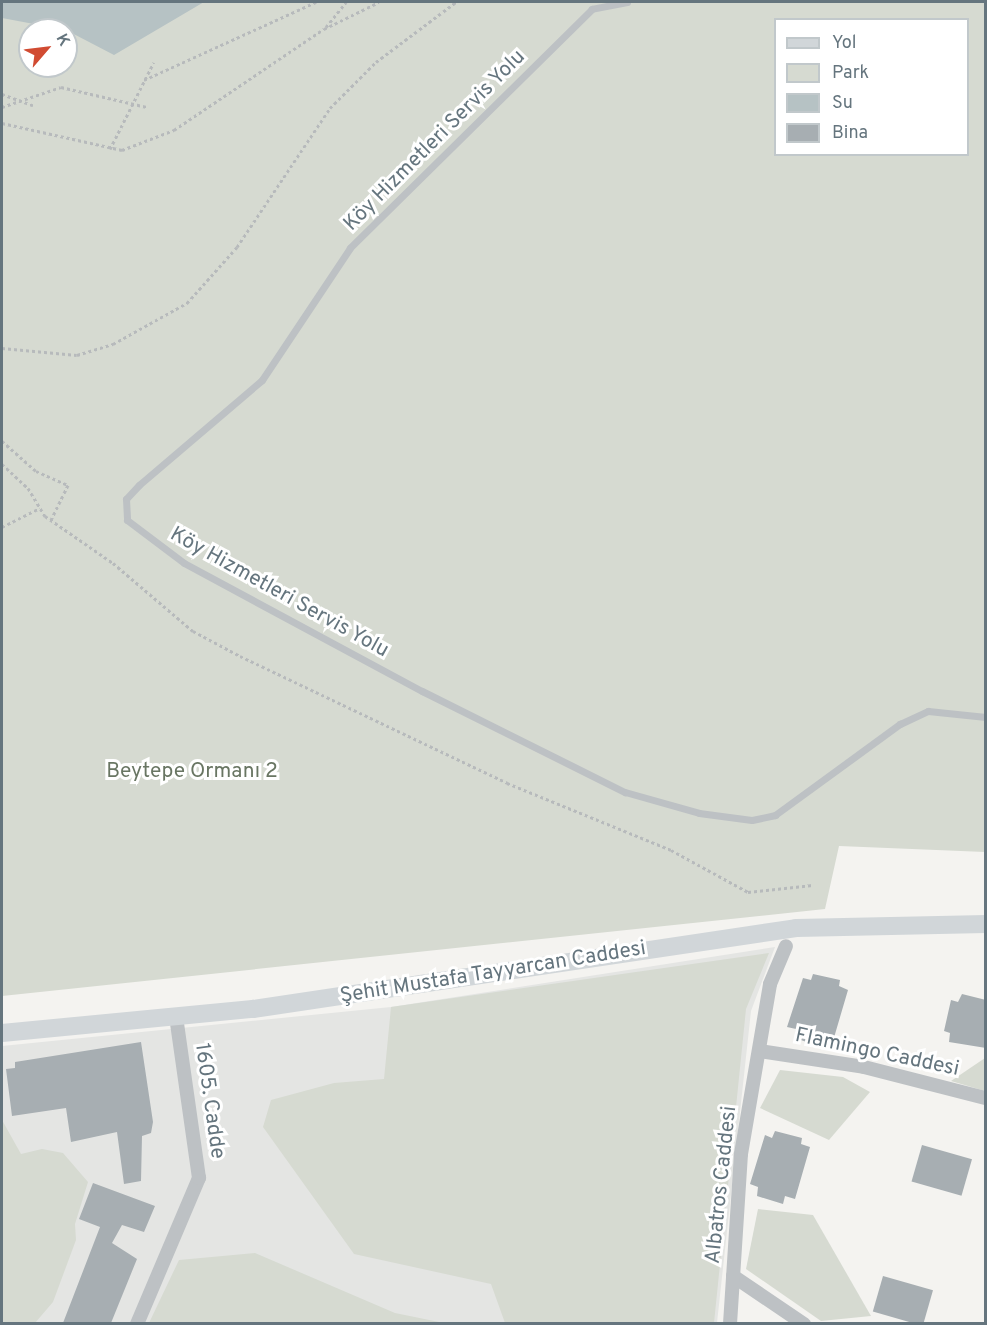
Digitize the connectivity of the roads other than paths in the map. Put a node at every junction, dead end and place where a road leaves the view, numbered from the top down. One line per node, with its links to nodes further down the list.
1 (627, 2): 2 (lane, Köy Hizmetleri Servis Yolu)
2 (986, 717)
3 (986, 924): 5 (main road, Şehit Mustafa Tayyarcan Caddesi)
4 (786, 946): 7 (street, Albatros Caddesi)
5 (176, 1016): 6 (main road, Şehit Mustafa Tayyarcan Caddesi); 10 (street, 1605. Cadde)
6 (2, 1033)
7 (760, 1051): 8 (street, Flamingo Caddesi); 9 (street, Albatros Caddesi)
8 (986, 1098)
9 (733, 1276): 11 (street, Albatros Caddesi); 12 (street)
10 (137, 1323)
11 (730, 1323)
12 (804, 1323)

